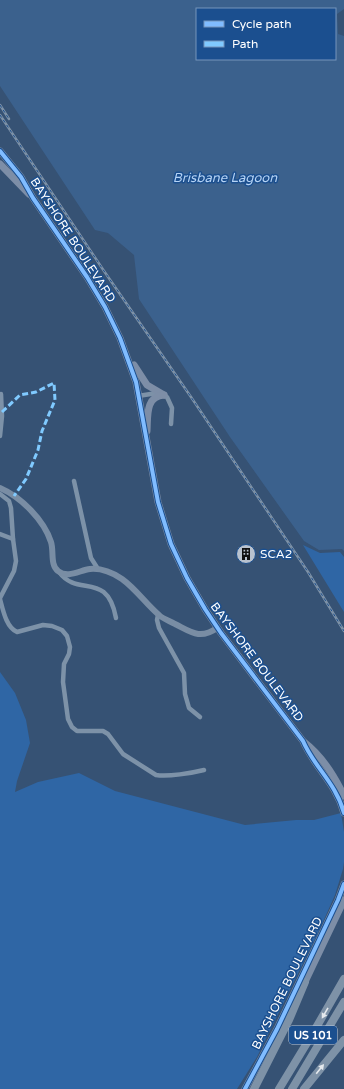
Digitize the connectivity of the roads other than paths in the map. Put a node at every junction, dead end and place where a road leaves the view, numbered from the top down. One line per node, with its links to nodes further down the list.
1 (0, 151): 3 (main road, BAYSHORE BOULEVARD)
2 (0, 164): 3 (main road, BAYSHORE BOULEVARD)
3 (33, 198): 4 (main road, BAYSHORE BOULEVARD)
4 (127, 354): 6 (main road); 7 (main road, BAYSHORE BOULEVARD)
5 (1, 394): 9 (street)
6 (164, 395): 7 (street); 8 (street); 10 (main road)
7 (138, 396): 10 (main road, BAYSHORE BOULEVARD)
8 (171, 424)
9 (0, 436)
10 (147, 445): 21 (main road, BAYSHORE BOULEVARD)
11 (74, 481): 16 (street)
12 (0, 488): 17 (street)
13 (0, 494): 15 (street)
14 (0, 534): 15 (street)
15 (13, 539): 18 (street)
16 (99, 570): 17 (street); 19 (street)
17 (59, 572): 20 (street)
18 (0, 598): 24 (street)
19 (158, 615): 21 (street); 22 (street)
20 (116, 618)
21 (217, 628): 23 (main road, BAYSHORE BOULEVARD)
22 (200, 717)
23 (303, 741): 25 (main road, BAYSHORE BOULEVARD); 26 (main road, BAYSHORE BOULEVARD)
24 (204, 770)
25 (344, 796)
26 (344, 813)
27 (344, 884): 33 (main road, BAYSHORE BOULEVARD)
28 (344, 900): 30 (main road, BAYSHORE BOULEVARD)
29 (344, 979): 36 (highway, US 101, one-way to 36)
30 (305, 982): 34 (main road, BAYSHORE BOULEVARD); 35 (highway)
31 (344, 1002): 37 (highway, US 101)
32 (344, 1040): 38 (highway, one-way to 32)
33 (245, 1089)
34 (250, 1089)
35 (254, 1089)
36 (278, 1089)
37 (292, 1089)
38 (304, 1089)

